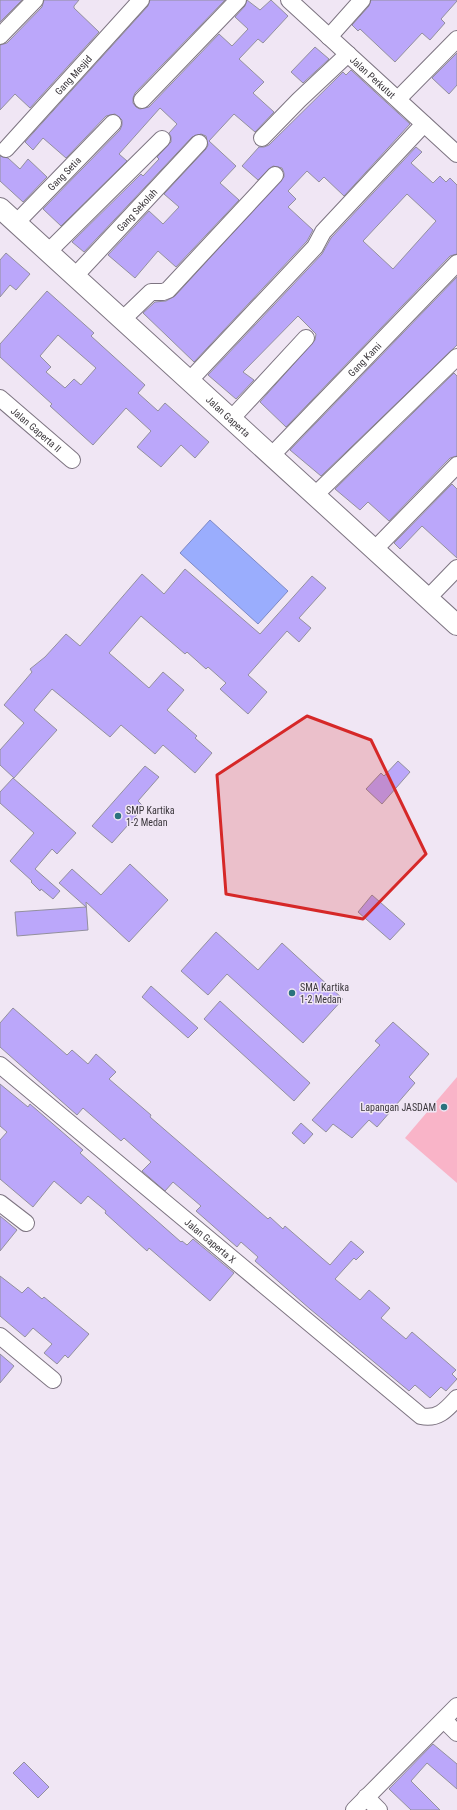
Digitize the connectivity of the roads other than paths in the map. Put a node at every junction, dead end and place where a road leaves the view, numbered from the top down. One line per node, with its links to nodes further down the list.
1 (35, 0): 6 (street)
2 (141, 0): 17 (street, Gang Mesjid)
3 (238, 0): 11 (street)
4 (289, 0): 7 (street, Jalan Perkutut)
5 (362, 0): 7 (street)
6 (0, 36)
7 (329, 37): 9 (street, Jalan Perkutut)
8 (457, 38): 10 (street)
9 (348, 54): 10 (street, Jalan Perkutut); 14 (street)
10 (398, 99): 13 (street, Jalan Perkutut)
11 (142, 100)
12 (113, 124): 21 (street, Gang Setia)
13 (424, 124): 18 (street, Jalan Perkutut); 28 (street)
14 (262, 138)
15 (162, 139): 22 (street)
16 (199, 143): 24 (street, Gang Sekolah)
17 (6, 149)
18 (457, 154)
19 (275, 175): 25 (street)
20 (0, 208): 21 (street, Jalan Gaperta)
21 (16, 223): 22 (street, Jalan Gaperta)
22 (48, 252): 24 (street, Jalan Gaperta)
23 (457, 263): 31 (street, Gang Kami)
24 (74, 277): 25 (street, Jalan Gaperta)
25 (122, 320): 28 (street, Jalan Gaperta)
26 (306, 338): 30 (street)
27 (457, 356): 34 (street)
28 (189, 381): 30 (street, Jalan Gaperta)
29 (0, 398): 32 (street, Jalan Gaperta II)
30 (231, 419): 31 (street, Jalan Gaperta)
31 (272, 455): 34 (street, Jalan Gaperta)
32 (72, 460)
33 (457, 465): 35 (street)
34 (315, 495): 35 (street, Jalan Gaperta)
35 (374, 549): 37 (street, Jalan Gaperta)
36 (457, 568): 37 (street)
37 (428, 598): 38 (street, Jalan Gaperta)
38 (457, 625)
39 (0, 1065): 44 (street, Jalan Gaperta X)
40 (0, 1203): 41 (street)
41 (26, 1224)
42 (0, 1336): 43 (street)
43 (53, 1380)
44 (457, 1398)
45 (457, 1706): 46 (street)
46 (444, 1720): 47 (street); 48 (street)
47 (457, 1733)
48 (366, 1797): 49 (street); 50 (street)
49 (354, 1810)
50 (379, 1810)

